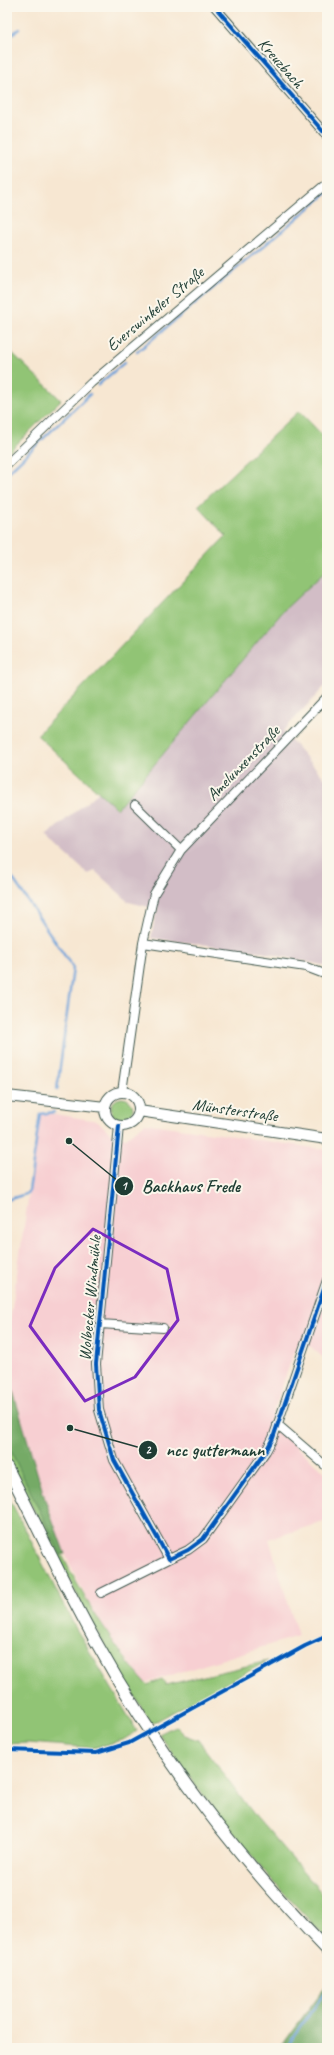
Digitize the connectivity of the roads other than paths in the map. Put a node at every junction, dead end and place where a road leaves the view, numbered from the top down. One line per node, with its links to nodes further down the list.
1 (215, 7): 2 (street, Kreuzbach)
2 (327, 136)
3 (327, 183): 4 (street, Everswinkeler Straße)
4 (7, 464)
5 (327, 697): 7 (street, Amelunxenstraße)
6 (135, 805): 7 (street)
7 (181, 850): 8 (street, Amelunxenstraße)
8 (143, 943): 9 (street); 10 (street, Amelunxenstraße)
9 (327, 975)
10 (122, 1092): 12 (street); 13 (street)
11 (7, 1096): 12 (street)
12 (105, 1107): 14 (street)
13 (139, 1111): 14 (street); 15 (street, Münsterstraße)
14 (119, 1126): 17 (street, Wolbecker Windmühle)
15 (327, 1139)
16 (327, 1280): 19 (street)
17 (100, 1324): 18 (street, Wolbecker Windmühle); 22 (street, Wolbecker Windmühle)
18 (164, 1328)
19 (277, 1424): 21 (street); 22 (street)
20 (7, 1467): 24 (main road)
21 (327, 1467)
22 (169, 1559): 23 (street)
23 (101, 1593)
24 (327, 1950)

